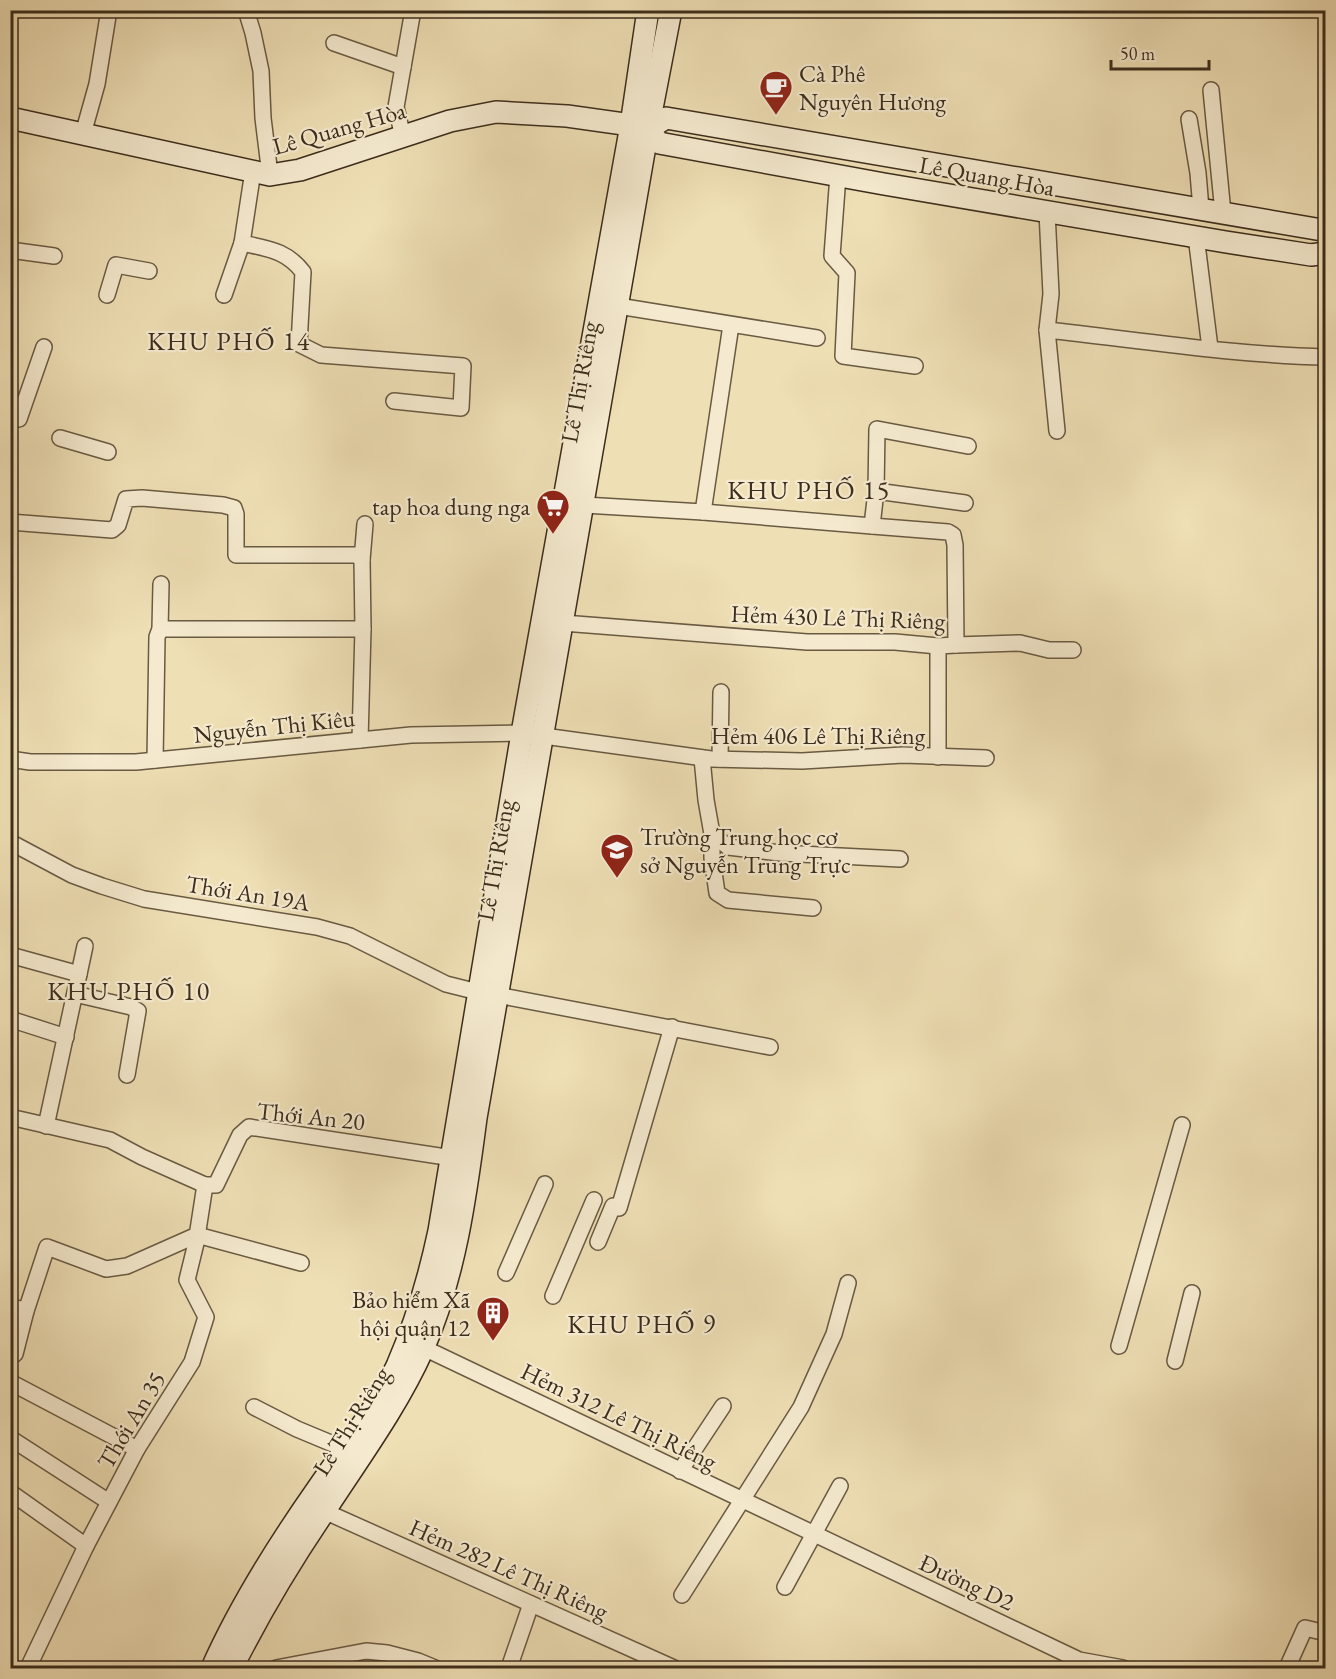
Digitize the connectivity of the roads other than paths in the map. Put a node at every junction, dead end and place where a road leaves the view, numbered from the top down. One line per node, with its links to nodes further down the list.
1 (109, 10): 12 (street)
2 (246, 10): 14 (street)
3 (413, 10): 7 (street)
4 (648, 10): 11 (street, Lê Thị Riêng)
5 (671, 10): 11 (street, Lê Thị Riêng)
6 (334, 43): 7 (street)
7 (403, 67): 13 (street)
8 (1211, 90): 18 (street)
9 (10, 118): 12 (street, Lê Quang Hòa)
10 (1189, 119): 16 (street)
11 (639, 127): 13 (street, Lê Quang Hòa); 15 (street, Lê Quang Hòa); 16 (street, Lê Quang Hòa); 28 (street, Lê Thị Riêng); 58 (street, Lê Thị Riêng)
12 (83, 134): 14 (street, Lê Quang Hòa)
13 (403, 137): 14 (street, Lê Quang Hòa)
14 (261, 173): 21 (street)
15 (838, 175): 17 (street, Lê Quang Hòa); 35 (street)
16 (1201, 209): 18 (street, Lê Quang Hòa)
17 (1047, 212): 20 (street, Lê Quang Hòa); 30 (street)
18 (1223, 213): 19 (street, Lê Quang Hòa)
19 (1326, 232)
20 (1196, 236): 23 (street, Lê Quang Hòa); 33 (street)
21 (242, 243): 27 (street); 36 (street)
22 (10, 250): 24 (street)
23 (1326, 253)
24 (54, 256)
25 (149, 271): 26 (street)
26 (107, 295)
27 (224, 295)
28 (618, 306): 29 (street); 44 (street, Lê Thị Riêng)
29 (731, 325): 31 (street); 45 (street)
30 (1047, 330): 33 (street); 38 (street)
31 (817, 338)
32 (44, 347): 37 (street)
33 (1210, 348): 34 (street)
34 (1326, 357)
35 (915, 366)
36 (394, 401)
37 (10, 417)
38 (1057, 432)
39 (60, 438): 41 (street)
40 (968, 446): 42 (street)
41 (108, 452)
42 (876, 492): 43 (street); 48 (street)
43 (965, 503)
44 (584, 505): 45 (street); 51 (street, Lê Thị Riêng)
45 (703, 512): 48 (street)
46 (10, 522): 49 (street)
47 (365, 524): 49 (street)
48 (872, 526): 54 (street, Hẻm 430 Lê Thị Riêng)
49 (362, 560): 53 (street)
50 (161, 584): 52 (street)
51 (563, 623): 55 (street, Hẻm 430 Lê Thị Riêng); 58 (street, Lê Thị Riêng)
52 (160, 629): 53 (street); 65 (street)
53 (363, 629): 59 (street)
54 (956, 645): 55 (street, Hẻm 430 Lê Thị Riêng); 56 (street)
55 (938, 646): 60 (street)
56 (1073, 650)
57 (721, 692): 63 (street)
58 (532, 734): 59 (street, Nguyễn Thị Kiêu); 61 (street, Hẻm 406 Lê Thị Riêng); 74 (street, Lê Thị Riêng)
59 (360, 740): 65 (street, Nguyễn Thị Kiêu)
60 (938, 757): 63 (street, Hẻm 406 Lê Thị Riêng); 64 (street, Hẻm 406 Lê Thị Riêng)
61 (702, 758): 63 (street, Hẻm 406 Lê Thị Riêng); 66 (street)
62 (10, 759): 65 (street, Nguyễn Thị Kiêu)
63 (720, 759)
64 (986, 759)
65 (155, 760)
66 (712, 834): 68 (street); 69 (street)
67 (10, 842): 74 (street, Thới An 19A)
68 (900, 859)
69 (813, 908)
70 (85, 946): 72 (street)
71 (10, 955): 72 (street)
72 (79, 974): 73 (street)
73 (75, 994): 77 (street); 79 (street)
74 (488, 994): 76 (street, Thới An 19A); 83 (street, Lê Thị Riêng)
75 (10, 1019): 77 (street)
76 (672, 1027): 78 (street, Thới An 19A); 88 (street)
77 (66, 1037): 82 (street)
78 (770, 1047)
79 (127, 1075)
80 (10, 1117): 82 (street)
81 (1182, 1125): 96 (street)
82 (46, 1126): 85 (street)
83 (461, 1159): 85 (street, Thới An 20); 97 (street, Lê Thị Riêng); 105 (street, Lê Thị Riêng)
84 (545, 1184): 90 (street)
85 (205, 1185): 87 (street, Thới An 35)
86 (594, 1200): 93 (street)
87 (197, 1235): 89 (street); 95 (street); 104 (street, Thới An 35)
88 (598, 1242)
89 (301, 1263)
90 (506, 1273)
91 (848, 1283): 109 (street)
92 (1191, 1293): 99 (street)
93 (553, 1296)
94 (10, 1306): 95 (street)
95 (26, 1311): 98 (street)
96 (1119, 1346)
97 (424, 1348): 106 (street, Hẻm 312 Lê Thị Riêng); 111 (street, Lê Thị Riêng)
98 (15, 1354)
99 (1175, 1361)
100 (10, 1382): 104 (street)
101 (723, 1406): 106 (street)
102 (254, 1407): 105 (street)
103 (10, 1438): 110 (street)
104 (137, 1449): 110 (street, Thới An 35)
105 (345, 1449): 121 (street, Lê Thị Riêng)
106 (680, 1470): 109 (street, Hẻm 312 Lê Thị Riêng)
107 (840, 1486): 113 (street)
108 (10, 1492): 114 (street)
109 (743, 1500): 112 (street, Hẻm 312 Lê Thị Riêng); 116 (street)
110 (109, 1502): 114 (street, Thới An 35)
111 (324, 1511): 117 (street, Hẻm 282 Lê Thị Riêng); 121 (street, Lê Thị Riêng)
112 (795, 1525): 113 (street, Đường D2)
113 (814, 1534): 115 (street); 119 (street, Đường D2)
114 (86, 1546): 120 (street, Thới An 35)
115 (785, 1587)
116 (682, 1595)
117 (531, 1604): 124 (street); 125 (street, Hẻm 282 Lê Thị Riêng)
118 (1326, 1633): 127 (street)
119 (1079, 1664): 126 (street, Đường D2)
120 (28, 1668)
121 (220, 1668)
122 (276, 1668): 123 (street)
123 (435, 1668)
124 (509, 1668)
125 (674, 1668)
126 (1123, 1668)
127 (1287, 1668)

